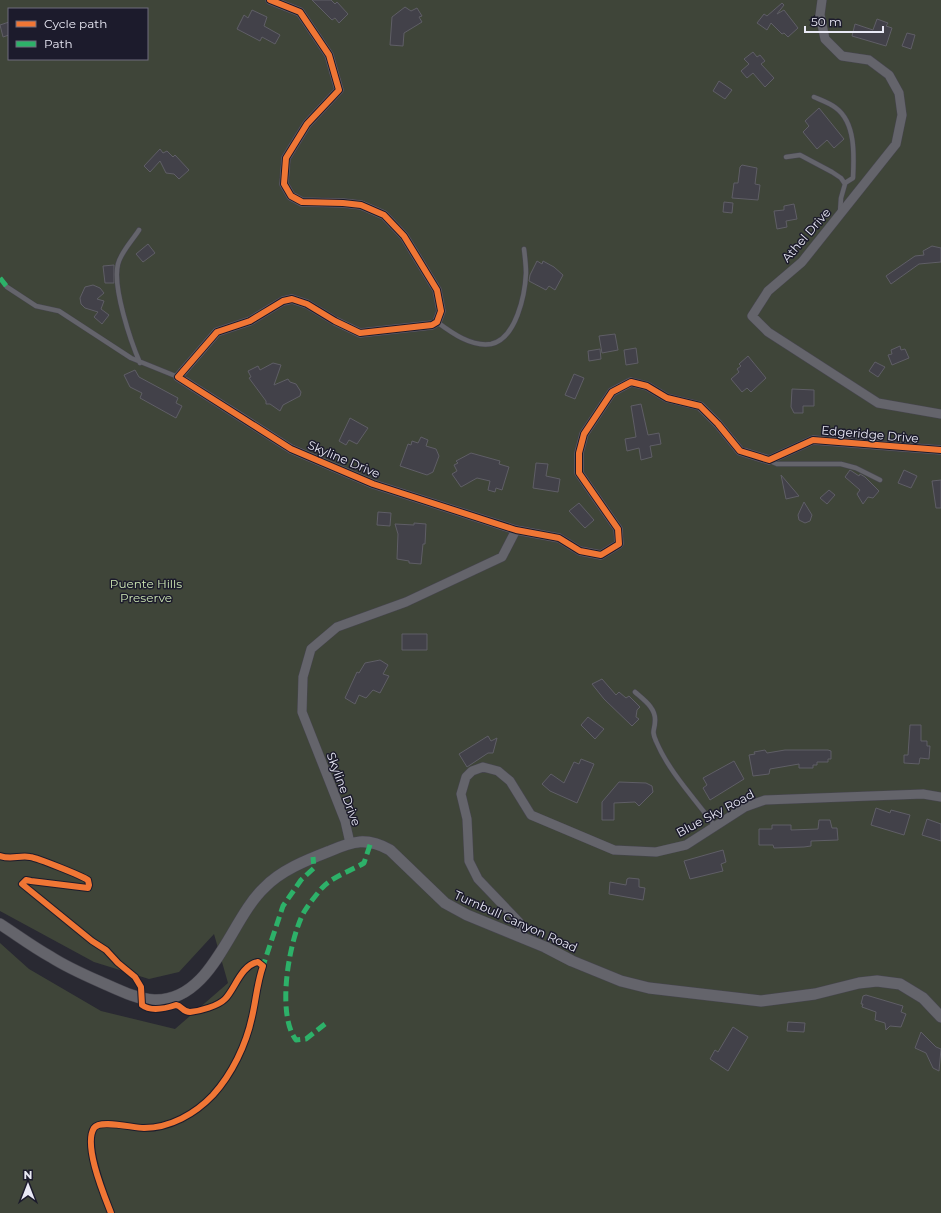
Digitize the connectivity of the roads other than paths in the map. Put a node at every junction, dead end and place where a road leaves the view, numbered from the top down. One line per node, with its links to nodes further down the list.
1 (270, 0): 10 (street)
2 (822, 0): 6 (street, Athel Drive)
3 (814, 97): 5 (lane)
4 (786, 157): 5 (lane)
5 (845, 183): 6 (lane)
6 (840, 214): 13 (street, Athel Drive)
7 (139, 230): 11 (lane)
8 (524, 249): 10 (lane)
9 (7, 287): 11 (lane, Skyline Drive)
10 (437, 322): 12 (street)
11 (140, 363): 12 (lane, Skyline Drive)
12 (178, 377): 17 (street, Skyline Drive)
13 (941, 414)
14 (941, 450): 15 (street, Edgeridge Drive)
15 (769, 460): 16 (lane); 17 (street)
16 (880, 480)
17 (516, 530): 21 (street, Skyline Drive)
18 (635, 692): 20 (lane)
19 (941, 797): 20 (street, Blue Sky Road)
20 (716, 826): 23 (street, Blue Sky Road)
21 (350, 843): 22 (street, Turnbull Canyon Road); 23 (street, Turnbull Canyon Road)
22 (0, 924)
23 (523, 938): 24 (street, Turnbull Canyon Road)
24 (941, 1017)

